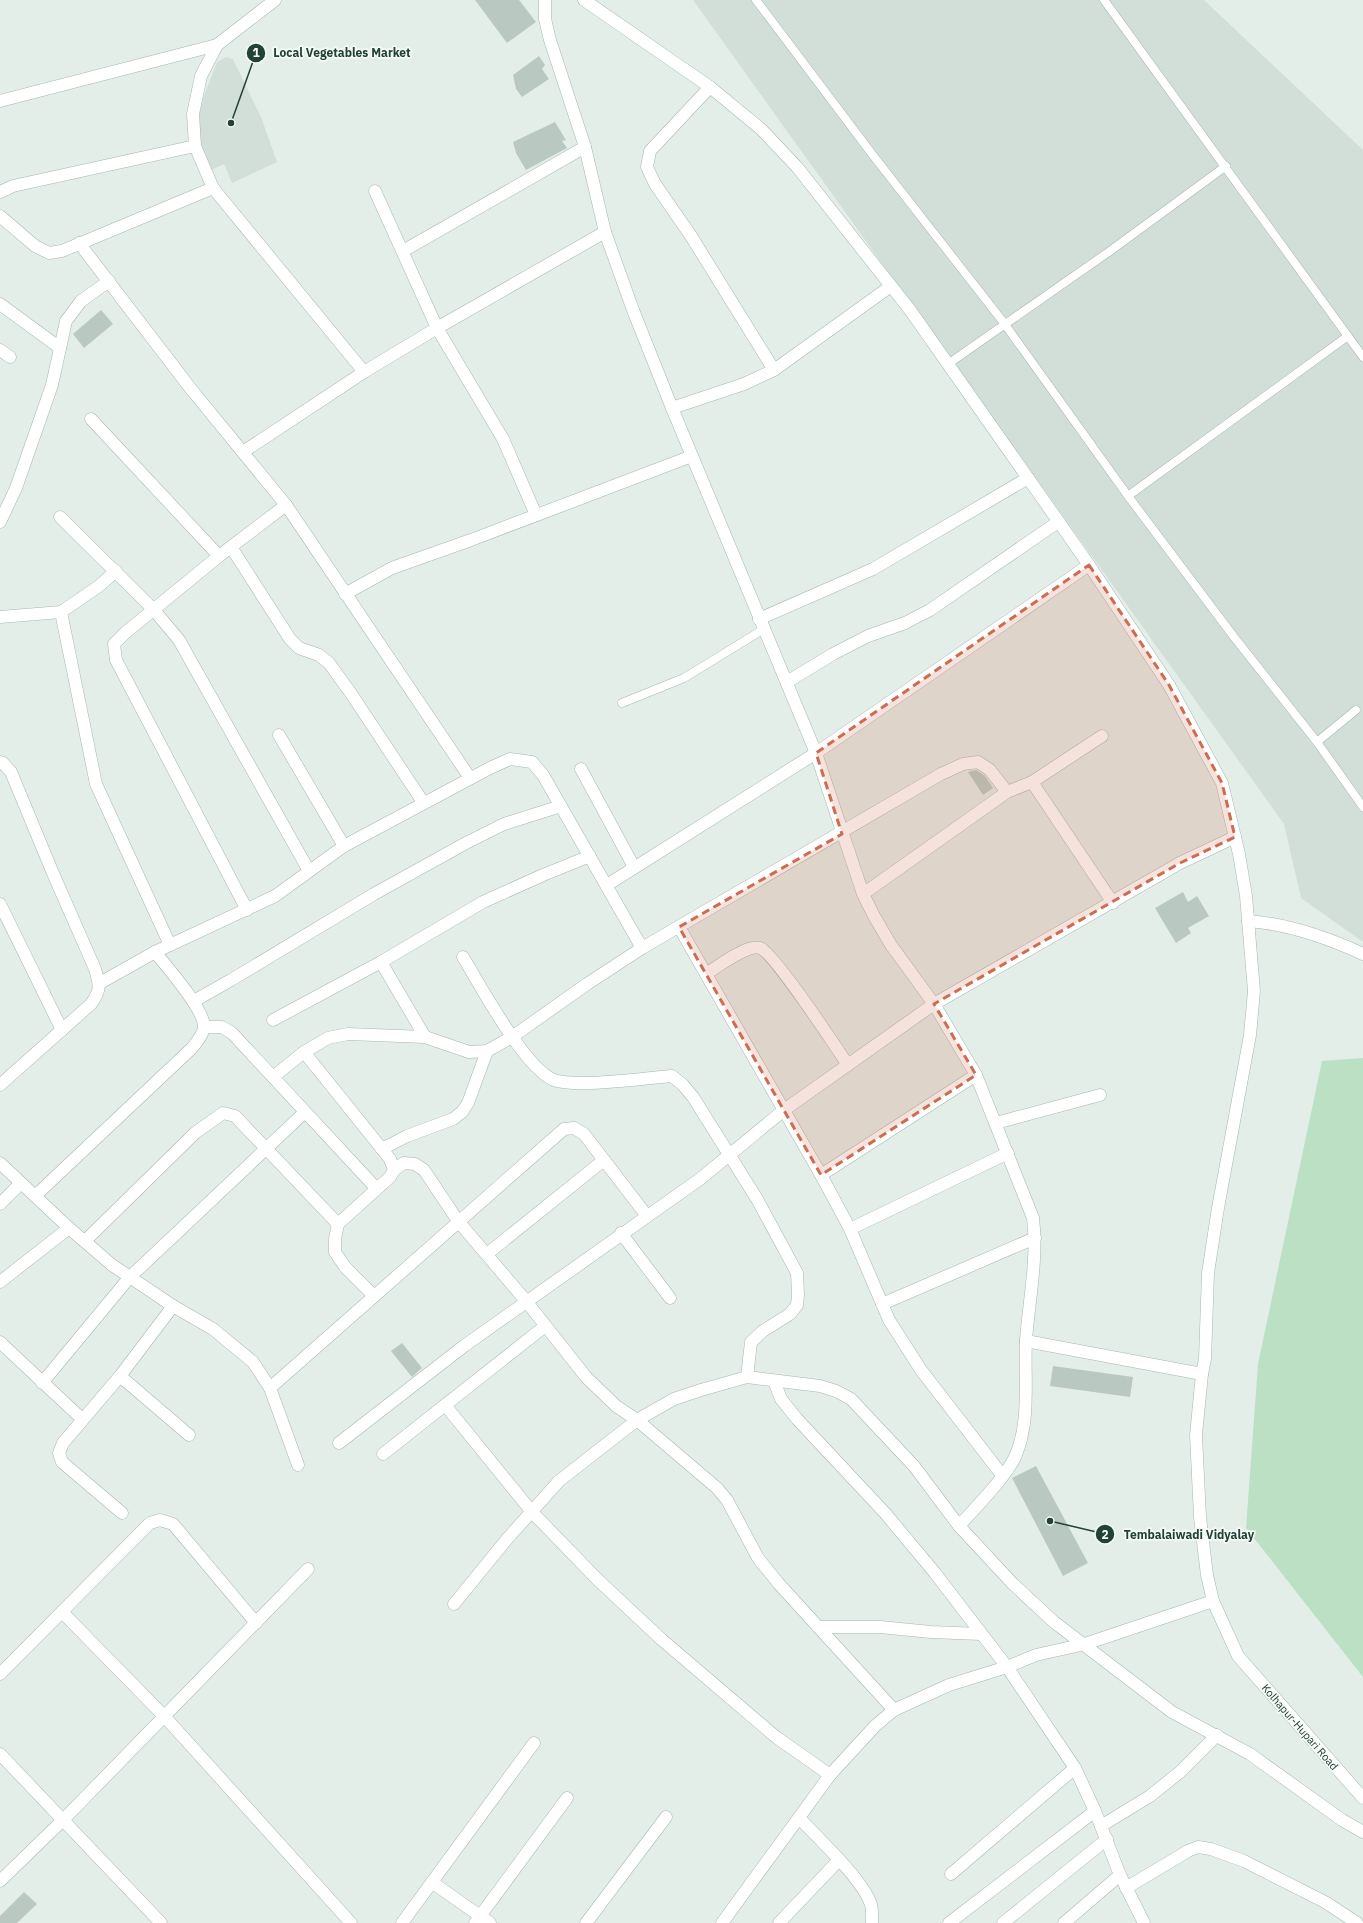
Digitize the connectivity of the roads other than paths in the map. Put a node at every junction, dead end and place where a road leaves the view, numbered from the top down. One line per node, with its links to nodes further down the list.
1 (275, 0): 6 (street)
2 (545, 0): 10 (street)
3 (584, 0): 7 (street, Kolhapur-Hupari Road)
4 (756, 0): 22 (lane)
5 (1104, 0): 11 (lane)
6 (217, 45): 8 (street); 9 (street)
7 (710, 87): 20 (street, Kolhapur-Hupari Road); 28 (street)
8 (0, 101)
9 (196, 146): 12 (street); 14 (street)
10 (584, 147): 16 (street); 18 (street)
11 (1226, 166): 22 (lane); 24 (lane)
12 (213, 188): 17 (street); 29 (street)
13 (375, 190): 18 (street)
14 (0, 192)
15 (0, 216): 17 (street)
16 (605, 232): 23 (street); 30 (street)
17 (79, 243): 19 (street)
18 (403, 251): 23 (street)
19 (108, 282): 25 (street); 32 (street)
20 (891, 286): 27 (street, Kolhapur-Hupari Road); 28 (street)
21 (0, 304): 25 (street)
22 (1004, 323): 27 (lane); 35 (lane)
23 (437, 328): 29 (street); 37 (street)
24 (1348, 336): 26 (lane); 35 (lane)
25 (60, 348): 39 (street)
26 (1363, 357)
27 (948, 364): 34 (street, Kolhapur-Hupari Road)
28 (774, 370): 30 (street)
29 (364, 372): 32 (street)
30 (672, 408): 33 (street)
31 (91, 418): 42 (street)
32 (243, 452): 36 (street)
33 (692, 456): 37 (street); 49 (street)
34 (1028, 478): 40 (street, Kolhapur-Hupari Road); 49 (street)
35 (1128, 496): 55 (lane)
36 (286, 505): 41 (street); 45 (street)
37 (536, 515): 45 (street)
38 (60, 517): 44 (street)
39 (0, 522)
40 (1058, 522): 43 (street, Kolhapur-Hupari Road); 50 (street)
41 (231, 547): 42 (street); 62 (street)
42 (219, 556): 46 (street)
43 (1089, 566): 56 (street); 66 (street, Kolhapur-Hupari Road)
44 (116, 571): 46 (street); 47 (street)
45 (345, 594): 59 (street)
46 (154, 610): 70 (street); 75 (street)
47 (61, 612): 48 (street); 79 (street)
48 (0, 618)
49 (762, 624): 50 (street); 51 (lane)
50 (787, 682): 56 (street)
51 (622, 703)
52 (1356, 710): 55 (lane)
53 (279, 735): 67 (street)
54 (1102, 736): 60 (street)
55 (1317, 742): 64 (lane)
56 (816, 753): 65 (street); 69 (street)
57 (0, 762): 86 (street)
58 (581, 769): 69 (street)
59 (470, 778): 62 (street); 63 (street)
60 (1032, 782): 61 (street); 73 (street)
61 (1007, 792): 65 (street); 72 (street)
62 (423, 802): 67 (street)
63 (561, 806): 68 (street); 87 (street)
64 (1363, 807)
65 (842, 834): 72 (street); 78 (street)
66 (1234, 837): 73 (street); 77 (street, Kolhapur-Hupari Road)
67 (344, 846): 70 (street)
68 (590, 856): 71 (street); 84 (street)
69 (634, 867): 71 (street)
70 (309, 871): 75 (street)
71 (607, 885): 80 (street)
72 (863, 894): 88 (street)
73 (1113, 903): 88 (street)
74 (0, 904): 76 (street)
75 (247, 910): 79 (street)
76 (2, 917): 91 (street)
77 (1248, 921): 82 (street); 135 (street, Kolhapur-Hupari Road)
78 (679, 927): 80 (street); 85 (street)
79 (170, 945): 81 (street)
80 (642, 948): 93 (street)
81 (156, 952): 86 (street); 87 (street)
82 (1363, 954)
83 (463, 957): 93 (street)
84 (381, 962): 89 (street); 92 (street)
85 (706, 974): 96 (street); 101 (street)
86 (100, 983): 91 (street)
87 (194, 1001): 90 (street)
88 (934, 1004): 96 (street); 97 (street)
89 (273, 1020)
90 (204, 1027): 98 (street); 114 (street)
91 (62, 1030): 99 (street)
92 (425, 1037): 94 (street); 95 (street)
93 (512, 1037): 95 (street); 107 (street)
94 (304, 1052): 98 (street); 105 (street)
95 (487, 1052): 105 (street)
96 (848, 1065): 101 (street)
97 (976, 1075): 103 (street); 111 (street)
98 (273, 1077): 102 (street)
99 (0, 1085)
100 (1100, 1095): 103 (street)
101 (784, 1110): 107 (street); 111 (street)
102 (305, 1112): 104 (street); 113 (street)
103 (996, 1123): 106 (street)
104 (267, 1149): 118 (street); 123 (street); 125 (street)
105 (382, 1149): 110 (street)
106 (1008, 1154): 120 (street); 122 (street)
107 (728, 1156): 116 (street); 137 (street)
108 (604, 1160): 116 (street); 117 (street); 124 (street)
109 (0, 1163): 112 (street)
110 (394, 1170): 113 (street); 117 (street)
111 (821, 1175): 120 (street)
112 (21, 1183): 114 (street); 115 (street)
113 (376, 1188): 118 (street)
114 (35, 1196): 119 (street)
115 (0, 1204)
116 (647, 1216): 121 (street)
117 (458, 1221): 124 (street); 127 (street)
118 (338, 1224): 127 (street)
119 (69, 1228): 123 (street); 126 (street)
120 (850, 1229): 130 (street)
121 (621, 1233): 128 (street); 129 (street)
122 (1035, 1238): 130 (street); 133 (street)
123 (85, 1241): 125 (street)
124 (487, 1254): 129 (street)
125 (129, 1278): 131 (street); 139 (street)
126 (0, 1282)
127 (374, 1296): 140 (street)
128 (670, 1298)
129 (526, 1301): 132 (street); 145 (street)
130 (882, 1304): 148 (street)
131 (173, 1306): 136 (street); 140 (street)
132 (544, 1327): 141 (street); 143 (street)
133 (1026, 1341): 135 (street); 148 (street)
134 (0, 1342): 139 (street)
135 (1202, 1374): 153 (street, Kolhapur-Hupari Road)
136 (120, 1376): 142 (street); 144 (street)
137 (747, 1377): 138 (street); 143 (street)
138 (774, 1381): 151 (street); 158 (street)
139 (42, 1384): 142 (street)
140 (270, 1388): 147 (street)
141 (445, 1405): 146 (street); 149 (street)
142 (82, 1419): 150 (street)
143 (637, 1420): 149 (street); 157 (street)
144 (189, 1435)
145 (339, 1443)
146 (382, 1454)
147 (298, 1466)
148 (1002, 1475): 151 (street)
149 (532, 1512): 154 (street); 168 (street)
150 (122, 1513)
151 (959, 1526): 159 (street)
152 (308, 1569): 156 (street)
153 (1213, 1601): 159 (street); 170 (street, Kolhapur-Hupari Road)
154 (454, 1604)
155 (62, 1612): 156 (street); 161 (street); 163 (street)
156 (256, 1623): 163 (street)
157 (818, 1627): 158 (street); 162 (street)
158 (981, 1634): 160 (street)
159 (1084, 1644): 160 (street); 164 (street)
160 (1007, 1666): 162 (street); 167 (street)
161 (0, 1674)
162 (894, 1710): 168 (street)
163 (165, 1717): 173 (street); 186 (street)
164 (1217, 1734): 175 (street); 176 (street)
165 (534, 1743): 182 (street)
166 (0, 1754): 173 (street)
167 (1075, 1768): 171 (street); 179 (street)
168 (830, 1775): 174 (street)
169 (567, 1798): 184 (street)
170 (1363, 1798)
171 (1095, 1811): 175 (street); 192 (street)
172 (666, 1817): 188 (street)
173 (64, 1819): 181 (street); 185 (street)
174 (800, 1819): 178 (street); 189 (street)
175 (1101, 1826): 177 (street)
176 (1363, 1832)
177 (1107, 1839): 180 (street); 193 (street)
178 (839, 1860): 190 (street); 191 (street)
179 (951, 1874)
180 (1120, 1875): 183 (street); 194 (street)
181 (0, 1881)
182 (433, 1883): 184 (street); 187 (street)
183 (1126, 1888): 195 (street); 196 (street)
184 (482, 1921)
185 (161, 1923)
186 (351, 1923)
187 (402, 1923)
188 (586, 1923)
189 (722, 1923)
190 (779, 1923)
191 (872, 1923)
192 (949, 1923)
193 (1002, 1923)
194 (1064, 1923)
195 (1144, 1923)
196 (1357, 1923)

